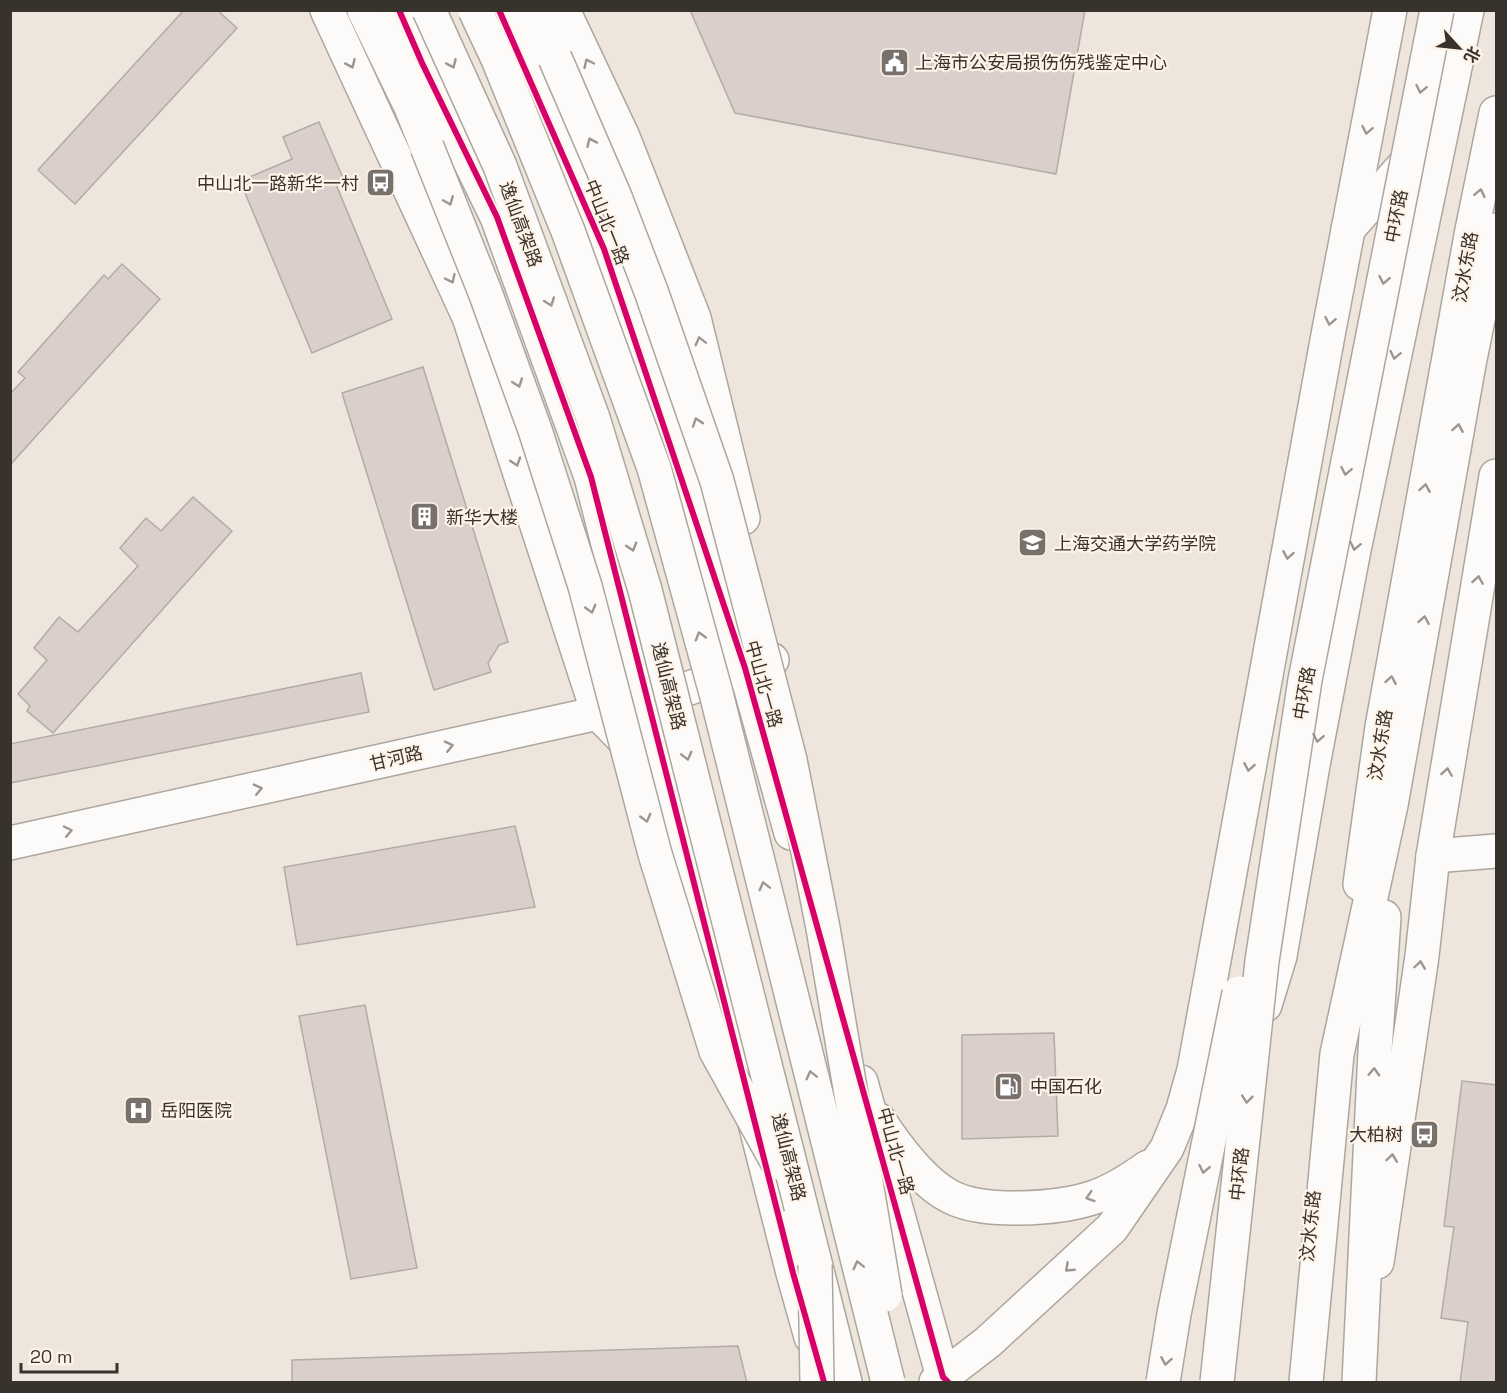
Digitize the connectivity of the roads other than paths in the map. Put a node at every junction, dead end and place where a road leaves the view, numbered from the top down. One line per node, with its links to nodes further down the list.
1 (327, 10): 21 (main road, one-way to 21)
2 (364, 10): 30 (main road, one-way to 30, bridge)
3 (399, 10): 20 (main road)
4 (429, 10): 30 (main road, 逸仙高架路, one-way to 30, bridge)
5 (475, 10): 36 (main road, one-way to 5, bridge)
6 (499, 10): 18 (main road, 中山北一路)
7 (532, 10): 37 (main road, one-way to 7, bridge)
8 (563, 10): 17 (main road, one-way to 8)
9 (1390, 10): 14 (main road, one-way to 14)
10 (1437, 10): 19 (main road, 中环路, one-way to 19, bridge)
11 (1467, 10): 13 (main road)
12 (1497, 113): 40 (main road, 汶水东路, one-way to 12)
13 (1444, 120): 14 (main road); 29 (main road, one-way to 29)
14 (1348, 229): 29 (main road, one-way to 29)
15 (1497, 230): 24 (main road, one-way to 15)
16 (1497, 476): 27 (main road, one-way to 16)
17 (778, 658): 18 (main road, 甘河路); 22 (main road)
18 (745, 668): 20 (main road, 甘河路); 22 (main road, 中山北一路)
19 (1305, 680): 38 (main road, one-way to 38, bridge); 39 (main road, 中环路, one-way to 39, bridge)
20 (648, 702): 21 (main road, 甘河路); 23 (main road)
21 (598, 713): 23 (main road); 25 (main road, 甘河路, one-way to 21)
22 (773, 768): 28 (main road, 中山北一路)
23 (670, 788): 34 (main road)
24 (1391, 805): 40 (main road); 41 (main road, one-way to 24)
25 (10, 843)
26 (1497, 851): 27 (main road)
27 (1433, 856): 41 (main road, one-way to 27)
28 (866, 1099): 29 (main road, one-way to 28); 32 (main road, 中山北一路)
29 (1163, 1154): 32 (main road, one-way to 32)
30 (801, 1207): 31 (main road, 逸仙高架路)
31 (816, 1265): 33 (main road, bridge); 35 (main road, 逸仙高架路, bridge)
32 (942, 1381)
33 (817, 1383)
34 (824, 1383)
35 (845, 1383)
36 (888, 1383)
37 (899, 1383)
38 (1163, 1383)
39 (1217, 1383)
40 (1305, 1383)
41 (1359, 1383)

